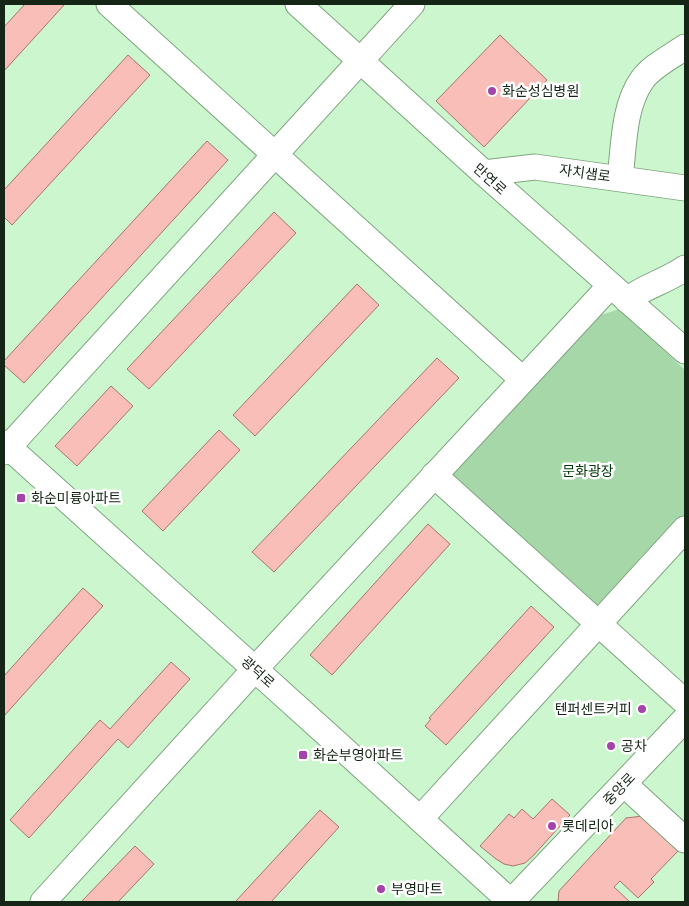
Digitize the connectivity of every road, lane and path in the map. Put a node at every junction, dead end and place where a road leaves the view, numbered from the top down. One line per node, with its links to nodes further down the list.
1 (109, 4): 6 (street)
2 (298, 4): 5 (street, 만연로)
3 (412, 4): 5 (street)
4 (685, 48): 8 (street)
5 (360, 62): 6 (street); 7 (street, 만연로)
6 (275, 155): 13 (street); 14 (street)
7 (484, 173): 8 (street, 자치샘로); 11 (street, 만연로)
8 (620, 178): 9 (street, 자치샘로)
9 (684, 186)
10 (685, 268): 11 (street)
11 (618, 293): 12 (street, 만연로); 13 (street)
12 (685, 351)
13 (522, 379): 15 (street)
14 (5, 448): 18 (street, 광덕로)
15 (434, 475): 17 (street); 18 (street)
16 (685, 529): 17 (street)
17 (599, 624): 19 (street); 22 (street)
18 (255, 669): 22 (street, 광덕로); 24 (street)
19 (685, 702)
20 (685, 719): 21 (street, 중앙로)
21 (624, 784): 23 (street); 25 (street, 중앙로)
22 (420, 819): 25 (street, 광덕로)
23 (685, 840)
24 (43, 902)
25 (511, 902)

